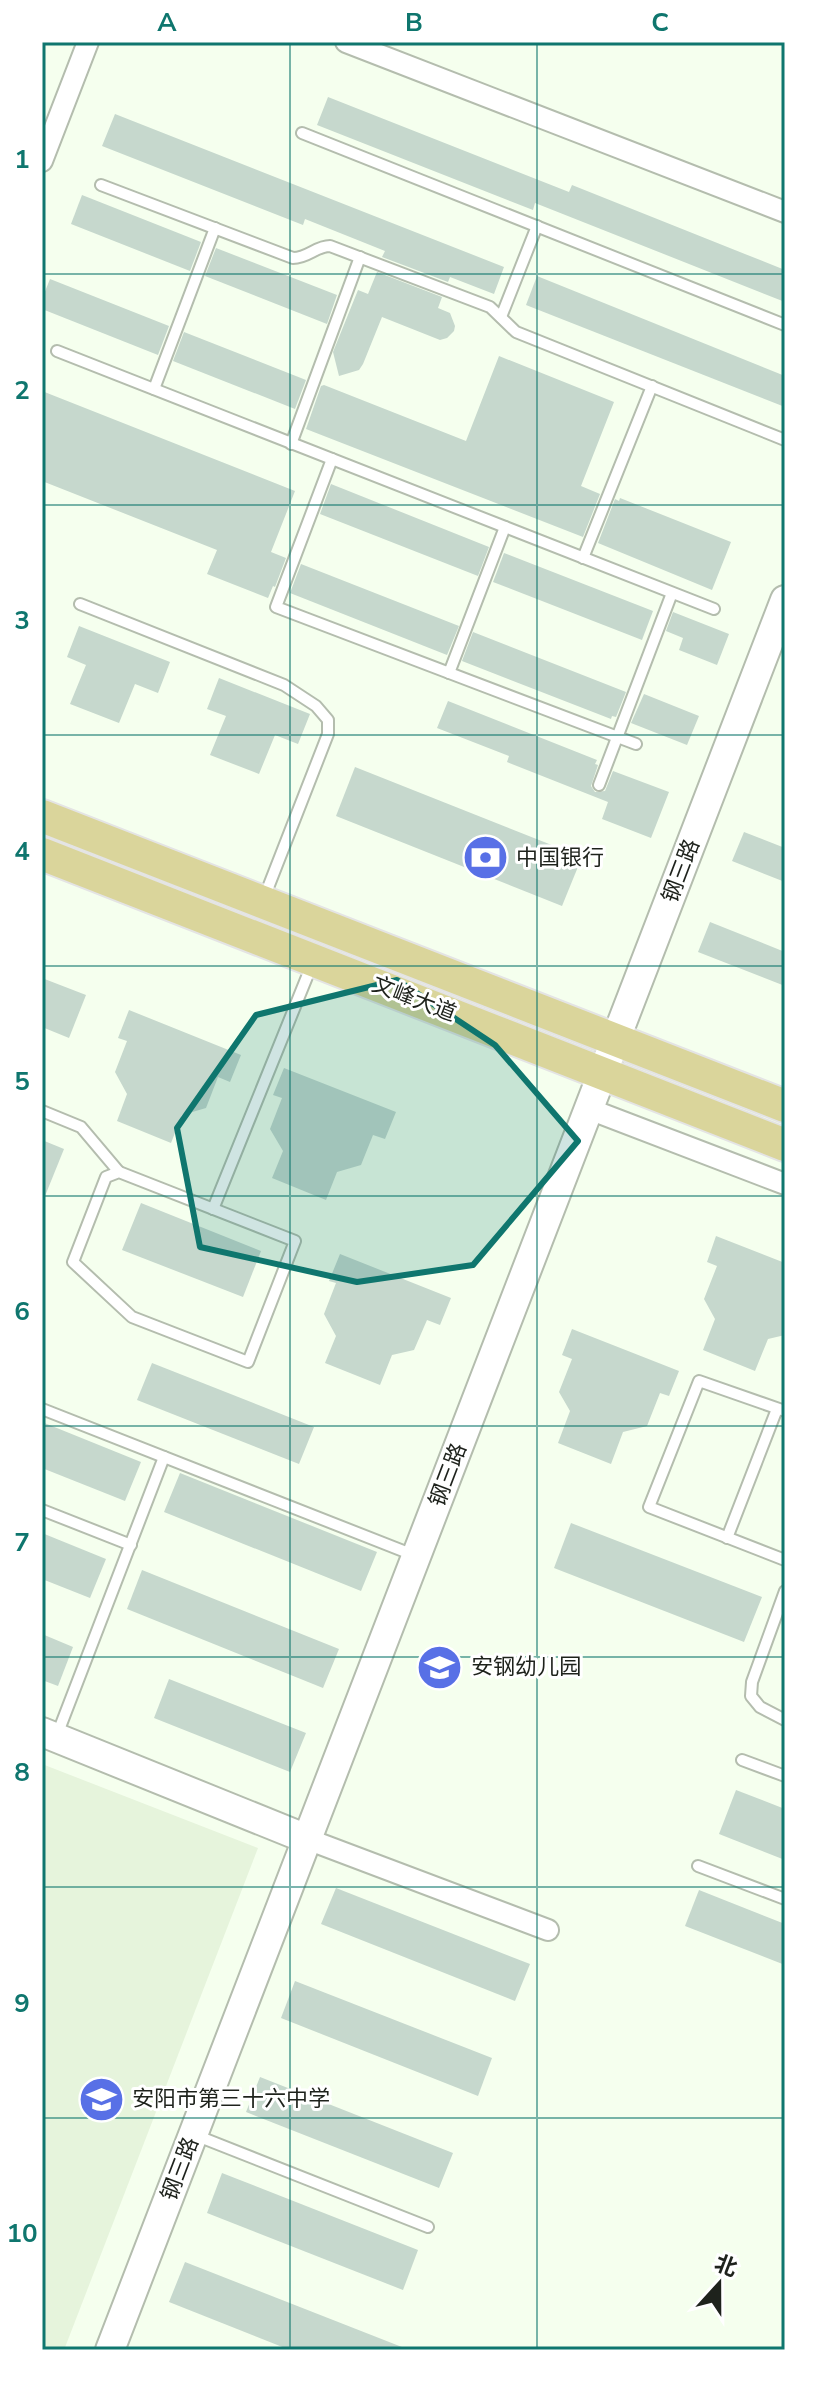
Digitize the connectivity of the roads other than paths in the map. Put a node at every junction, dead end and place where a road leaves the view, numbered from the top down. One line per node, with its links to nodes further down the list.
1 (88, 42): 4 (street)
2 (346, 42): 6 (street)
3 (302, 133): 7 (lane)
4 (42, 161)
5 (101, 185): 8 (lane)
6 (785, 212)
7 (537, 226): 10 (lane); 11 (lane)
8 (215, 228): 9 (lane); 14 (lane)
9 (360, 257): 10 (lane); 16 (lane)
10 (501, 317): 13 (lane)
11 (785, 325)
12 (57, 351): 14 (lane)
13 (652, 386): 15 (lane); 19 (lane)
14 (154, 389): 16 (lane)
15 (785, 440)
16 (291, 444): 17 (lane)
17 (332, 459): 18 (lane); 24 (lane)
18 (505, 527): 19 (lane); 24 (lane)
19 (583, 558): 20 (lane)
20 (672, 593): 23 (lane); 25 (lane)
21 (785, 600): 32 (street, 钢三路)
22 (80, 604): 30 (lane)
23 (714, 609)
24 (449, 673): 25 (lane)
25 (618, 737): 26 (lane); 27 (lane)
26 (636, 744)
27 (599, 785)
28 (42, 816): 30 (main road, 文峰大道)
29 (42, 854): 31 (main road, 文峰大道)
30 (263, 902): 32 (main road, 文峰大道)
31 (314, 961): 33 (main road, 文峰大道); 40 (lane)
32 (616, 1039): 33 (street, 钢三路); 34 (main road, 文峰大道)
33 (603, 1073): 35 (street, 钢三路); 37 (main road, 文峰大道)
34 (785, 1106)
35 (589, 1109): 39 (street); 47 (street, 钢三路)
36 (42, 1111): 38 (lane)
37 (785, 1145)
38 (119, 1172): 40 (lane); 40 (lane)
39 (785, 1184)
40 (213, 1209)
41 (42, 1409): 43 (lane)
42 (781, 1410): 45 (lane); 45 (lane)
43 (164, 1457): 46 (lane); 47 (lane)
44 (42, 1510): 46 (lane)
45 (727, 1538): 48 (lane)
46 (131, 1545): 51 (lane)
47 (416, 1556): 54 (street, 钢三路)
48 (785, 1560)
49 (785, 1591): 50 (lane)
50 (785, 1720)
51 (49, 1735): 54 (street)
52 (742, 1760): 53 (lane)
53 (785, 1776)
54 (307, 1839): 57 (street); 58 (street, 钢三路)
55 (698, 1866): 56 (lane)
56 (785, 1899)
57 (548, 1930)
58 (193, 2134): 59 (lane); 60 (street, 钢三路)
59 (428, 2227)
60 (110, 2350)

